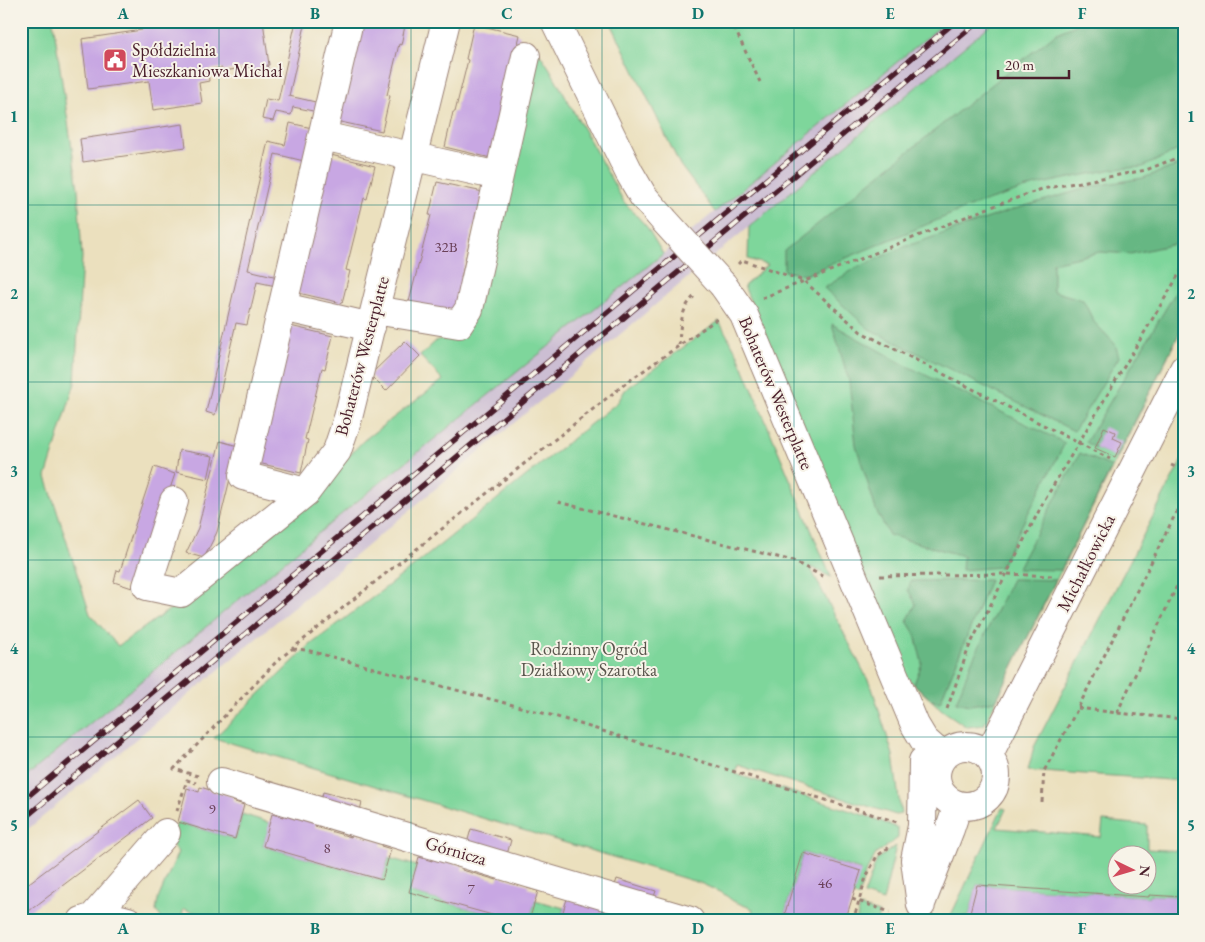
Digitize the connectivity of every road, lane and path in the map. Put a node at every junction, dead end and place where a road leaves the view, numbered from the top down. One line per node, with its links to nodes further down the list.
1 (349, 21): 7 (street)
2 (446, 21): 9 (street, Bohaterów Westerplatte)
3 (556, 21): 12 (street, Bohaterów Westerplatte, bridge)
4 (731, 21): 6 (path)
5 (526, 56): 10 (street)
6 (760, 82)
7 (323, 136): 9 (street); 15 (street)
8 (1184, 155): 13 (path)
9 (413, 156): 10 (street); 17 (street, Bohaterów Westerplatte)
10 (498, 176): 17 (street)
11 (1184, 266): 20 (path)
12 (721, 280): 13 (path); 18 (path); 38 (street, Bohaterów Westerplatte)
13 (804, 281): 14 (path); 20 (path)
14 (762, 298)
15 (283, 307): 17 (street); 24 (street)
16 (723, 314): 18 (path)
17 (373, 319): 24 (street, Bohaterów Westerplatte)
18 (679, 346): 33 (path)
19 (1184, 369): 39 (street, Michałkowicka)
20 (1080, 443): 21 (path); 29 (path)
21 (1111, 459)
22 (1171, 465): 23 (path)
23 (1184, 471)
24 (306, 492): 26 (street, Bohaterów Westerplatte)
25 (1184, 497): 34 (path)
26 (174, 501)
27 (558, 502): 32 (path)
28 (1184, 572): 36 (path)
29 (1007, 574): 30 (path); 31 (path); 35 (path)
30 (872, 576)
31 (1061, 576)
32 (829, 580)
33 (293, 648): 40 (path); 43 (path)
34 (1078, 708): 36 (path); 41 (path)
35 (947, 709)
36 (1117, 713): 37 (path)
37 (1184, 719)
38 (933, 748): 39 (street); 42 (street); 48 (street, Bohaterów Westerplatte)
39 (988, 756): 42 (street)
40 (221, 782): 51 (street, Górnicza)
41 (1042, 802)
42 (958, 805): 48 (street)
43 (900, 822)
44 (166, 833): 49 (street)
45 (892, 845): 47 (path)
46 (852, 900): 47 (path)
47 (858, 902): 48 (path); 52 (path)
48 (911, 916)
49 (88, 918): 50 (street)
50 (128, 921)
51 (690, 921)
52 (853, 921)

